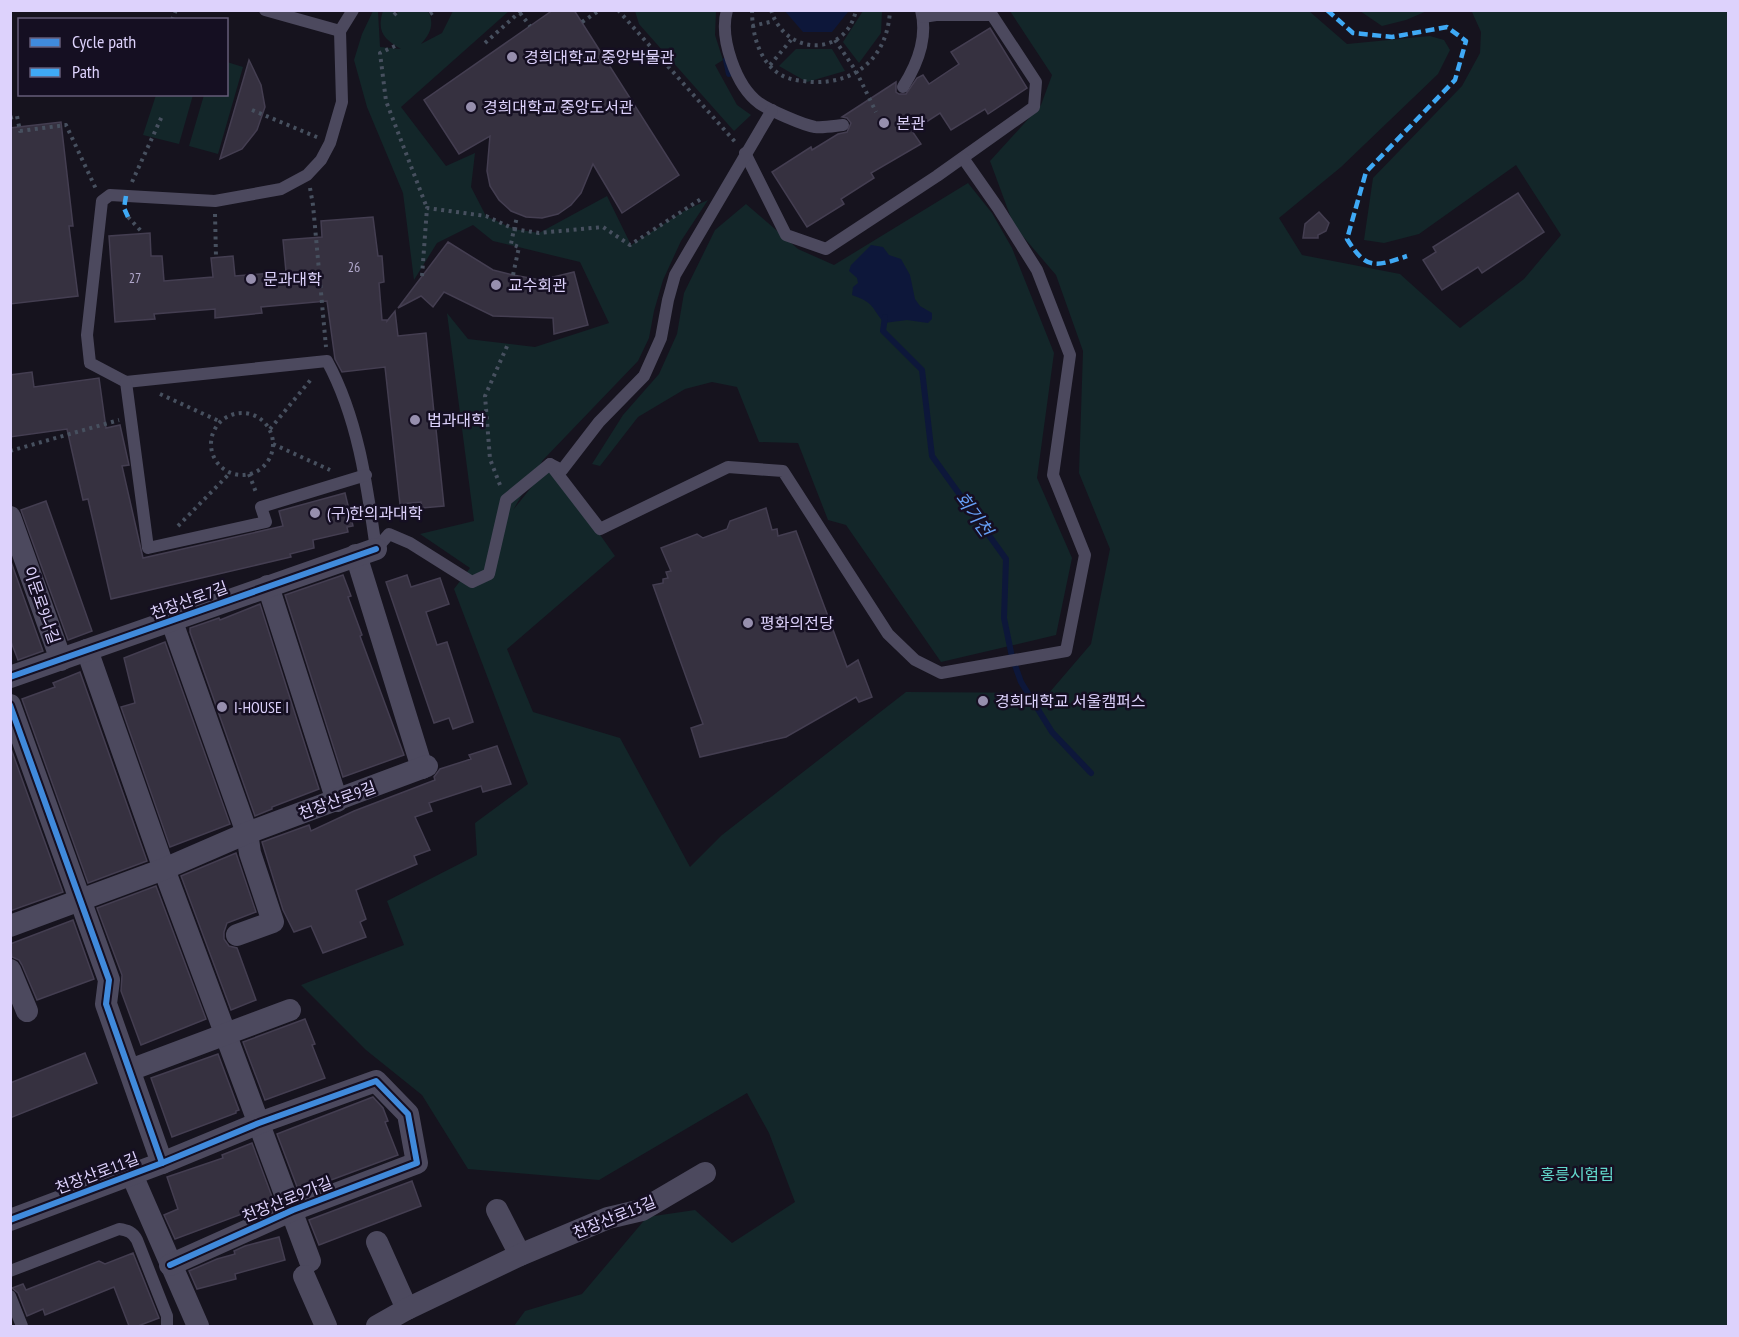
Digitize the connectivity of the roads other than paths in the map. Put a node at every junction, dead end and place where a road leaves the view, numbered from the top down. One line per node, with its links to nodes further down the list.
1 (265, 10): 5 (lane)
2 (353, 10): 5 (lane)
3 (727, 10): 7 (lane)
4 (922, 14): 6 (lane); 10 (lane)
5 (340, 31): 11 (lane)
6 (903, 87)
7 (772, 110): 8 (lane); 9 (lane)
8 (843, 125)
9 (745, 153): 10 (lane); 12 (lane)
10 (963, 158): 12 (lane)
11 (129, 382): 13 (lane); 13 (lane)
12 (550, 464): 15 (lane)
13 (366, 474): 15 (lane)
14 (10, 517): 19 (street, 이문로9나길)
15 (366, 552): 16 (street, 천장산로7길); 22 (street, 천장산로9길)
16 (268, 586): 17 (street, 천장산로7길); 22 (street)
17 (172, 622): 18 (street, 천장산로7길); 23 (street, 천장산로7길)
18 (87, 650): 19 (street, 천장산로7길); 24 (street)
19 (61, 660): 20 (street, 천장산로7길)
20 (10, 677)
21 (10, 705): 25 (street)
22 (337, 801): 23 (street, 천장산로9길)
23 (247, 833): 24 (street, 천장산로9길); 27 (street)
24 (164, 869): 25 (street, 천장산로9길); 31 (street, 천장산로9가길)
25 (79, 899): 26 (street, 천장산로9길); 32 (street)
26 (10, 926)
27 (237, 935)
28 (10, 970): 30 (street)
29 (290, 1010): 31 (street)
30 (27, 1011)
31 (226, 1034): 32 (street); 33 (street, 천장산로9가길)
32 (130, 1070): 34 (street)
33 (259, 1123): 34 (street, 천장산로11길); 37 (street, 천장산로9가길); 37 (street, 천장산로9가길)
34 (162, 1163): 36 (street, 천장산로11길)
35 (705, 1173): 41 (street, 천장산로13길)
36 (132, 1175): 39 (street, 천장산로11길); 42 (street)
37 (293, 1210): 42 (street, 천장산로9가길); 49 (street, 천장산로9가길)
38 (497, 1210): 41 (street)
39 (10, 1220)
40 (377, 1242): 45 (street)
41 (520, 1255): 45 (street, 천장산로13길)
42 (170, 1265): 48 (street)
43 (10, 1271): 47 (lane)
44 (10, 1296): 46 (lane)
45 (407, 1309): 50 (street, 천장산로13길)
46 (22, 1326)
47 (167, 1326)
48 (198, 1326)
49 (326, 1326)
50 (377, 1326)

